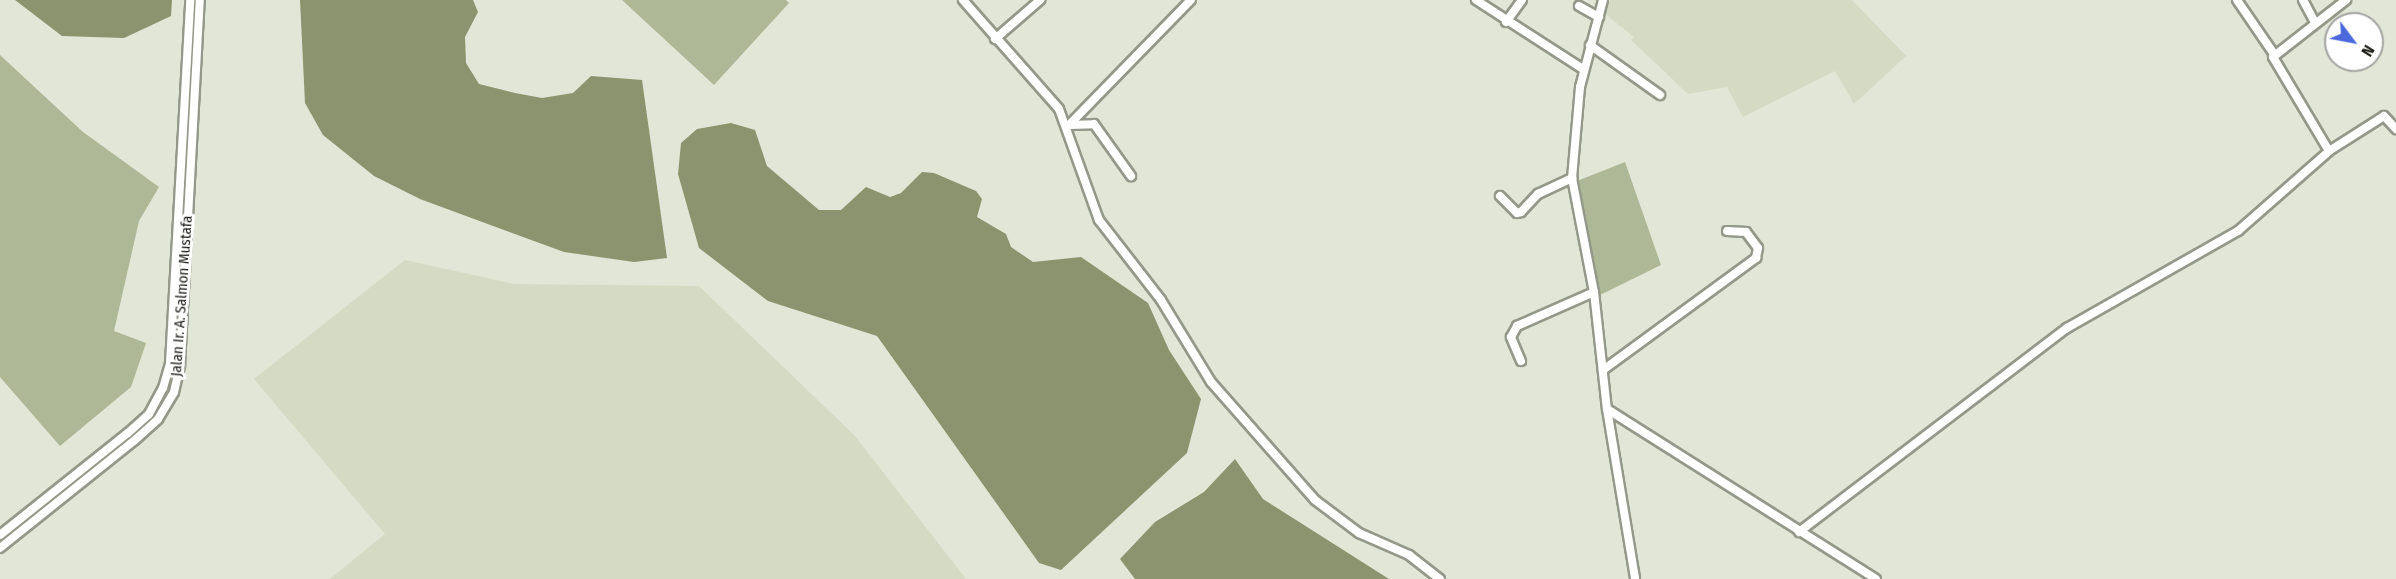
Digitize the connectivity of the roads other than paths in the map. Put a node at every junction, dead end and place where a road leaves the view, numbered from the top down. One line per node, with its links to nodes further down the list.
1 (190, 0): 13 (street, Jalan Ir. A. Salmon Mustafa)
2 (200, 0): 13 (street, Jalan Ir. A. Salmon Mustafa)
3 (963, 0): 17 (street)
4 (1041, 0): 17 (street)
5 (1191, 0): 22 (street)
6 (1476, 0): 15 (street)
7 (1522, 0): 15 (street)
8 (1603, 0): 14 (street)
9 (2303, 0): 16 (street)
10 (2346, 0): 16 (street)
11 (2241, 1): 19 (street)
12 (1579, 6): 14 (street)
13 (195, 10): 25 (street, Jalan Ir. A. Salmon Mustafa)
14 (1599, 18): 18 (street)
15 (1506, 22): 20 (street)
16 (2315, 23): 19 (street)
17 (995, 39): 22 (street)
18 (1590, 45): 20 (street); 21 (street)
19 (2274, 54): 24 (street)
20 (1583, 69): 27 (street)
21 (1660, 95)
22 (1068, 126): 26 (street); 39 (street)
23 (2396, 129): 24 (street)
24 (2329, 151): 36 (street)
25 (186, 154): 34 (street, Jalan Ir. A. Salmon Mustafa); 35 (street, Jalan Ir. A. Salmon Mustafa)
26 (1131, 176)
27 (1572, 178): 28 (street); 30 (street)
28 (1500, 196)
29 (1727, 231): 32 (street)
30 (1594, 292): 31 (street); 32 (street)
31 (1521, 361)
32 (1603, 370): 33 (street)
33 (1607, 409): 36 (street); 40 (street)
34 (128, 433): 35 (street); 37 (street, Jalan Ir. A. Salmon Mustafa)
35 (135, 440): 38 (street, Jalan Ir. A. Salmon Mustafa)
36 (1799, 532): 41 (street)
37 (0, 535)
38 (0, 548)
39 (1440, 579)
40 (1635, 579)
41 (1876, 579)

